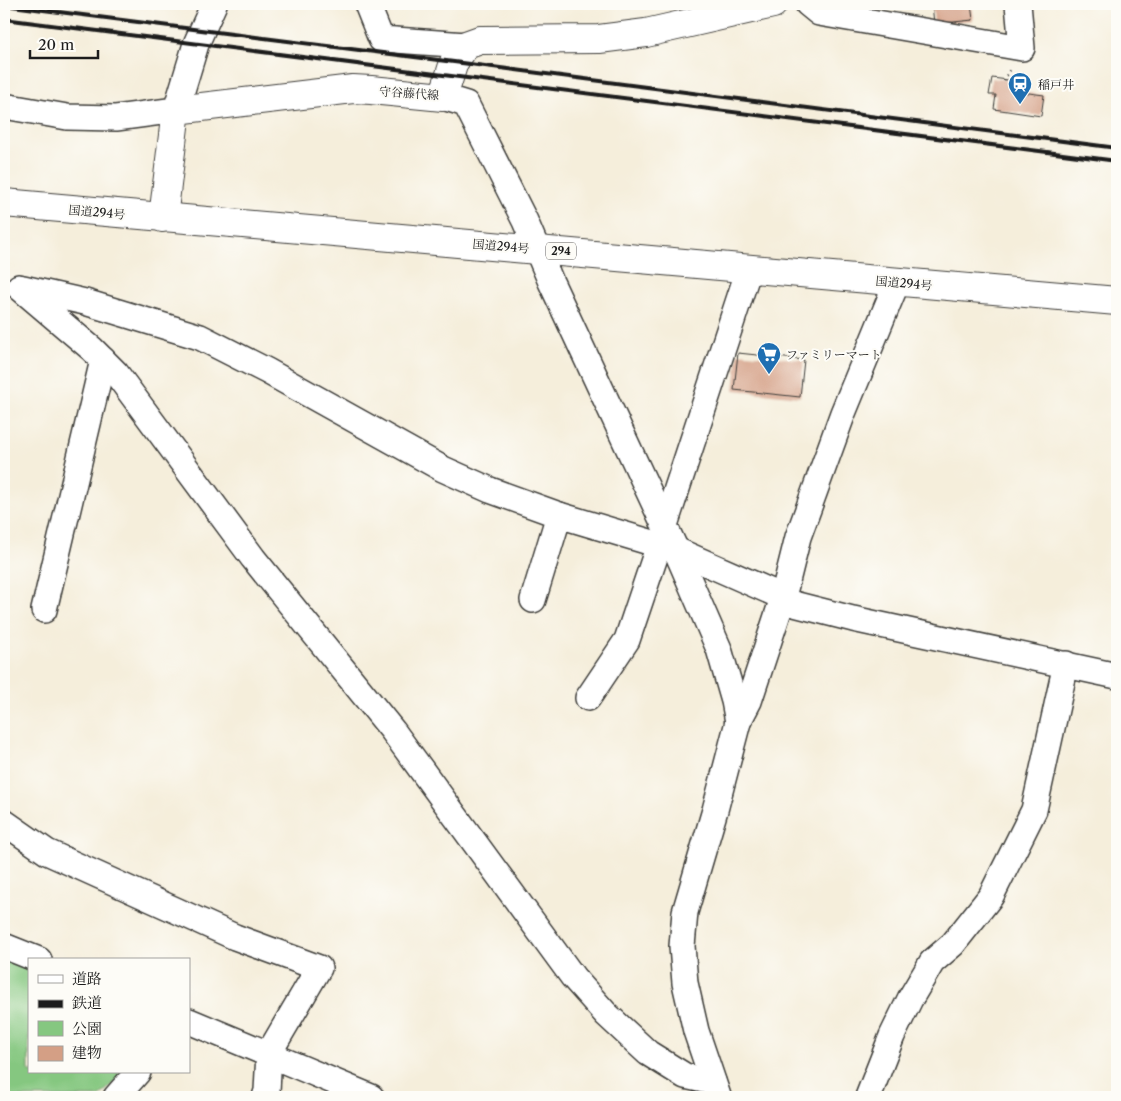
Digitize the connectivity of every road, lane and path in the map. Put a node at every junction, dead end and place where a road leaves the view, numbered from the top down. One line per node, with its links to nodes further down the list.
1 (214, 4): 9 (street)
2 (367, 4): 6 (street)
3 (773, 4): 6 (main road)
4 (808, 4): 5 (street)
5 (1018, 4)
6 (466, 45): 7 (main road, 守谷藤代線)
7 (443, 97): 9 (main road, 守谷藤代線); 12 (street)
8 (4, 106): 9 (street)
9 (176, 110): 11 (main road)
10 (4, 203): 11 (main road, 国道294号 / 294)
11 (163, 218): 12 (main road, 国道294号 / 294)
12 (538, 249): 13 (main road, 国道294号 / 294); 19 (street)
13 (749, 269): 14 (main road, 国道294号 / 294); 19 (street)
14 (897, 282): 16 (main road, 国道294号 / 294); 20 (street)
15 (11, 285): 17 (street); 18 (street)
16 (1117, 301)
17 (103, 360): 22 (street); 33 (street)
18 (559, 514): 19 (street); 21 (street)
19 (667, 540): 20 (street); 25 (street); 26 (street)
20 (782, 599): 23 (street); 26 (street)
21 (534, 600)
22 (44, 610)
23 (1066, 664): 24 (street); 37 (street)
24 (1117, 676)
25 (588, 698)
26 (738, 722): 33 (street)
27 (4, 822): 31 (street)
28 (4, 946): 29 (street)
29 (34, 958)
30 (190, 1021): 31 (street)
31 (269, 1053): 35 (street); 36 (street)
32 (136, 1074): 34 (street)
33 (716, 1090)
34 (116, 1097)
35 (265, 1097)
36 (371, 1097)
37 (868, 1097)

